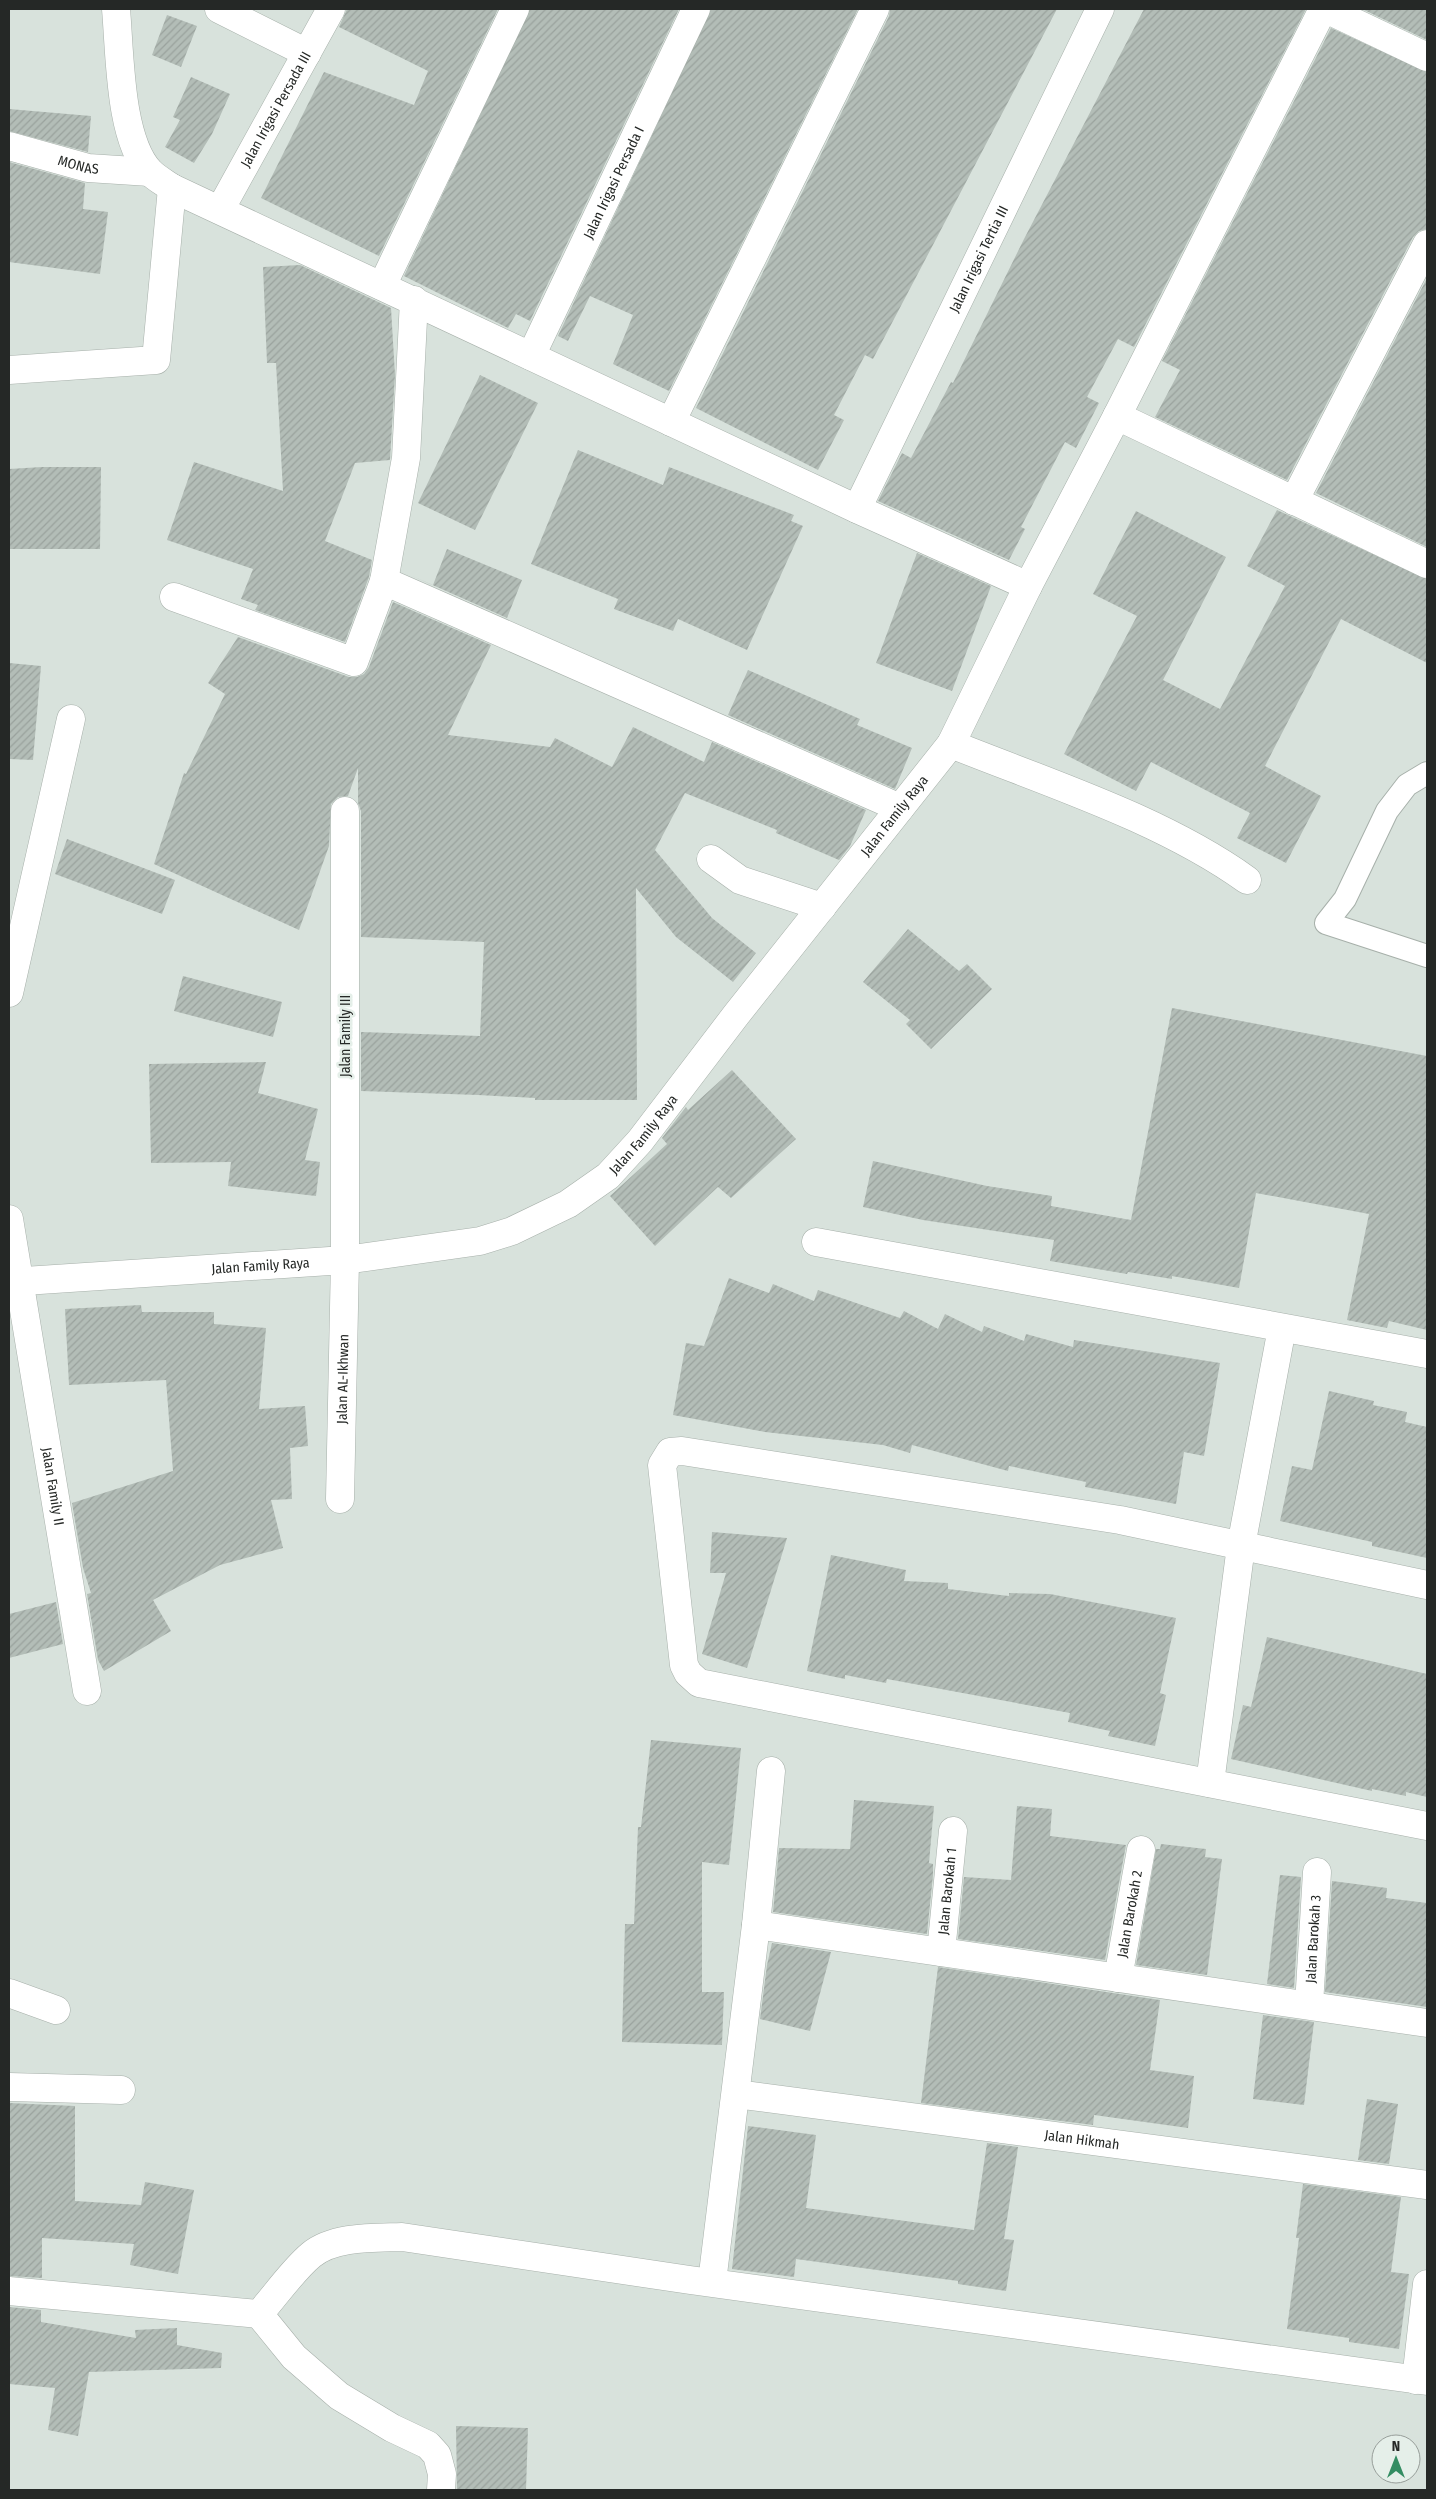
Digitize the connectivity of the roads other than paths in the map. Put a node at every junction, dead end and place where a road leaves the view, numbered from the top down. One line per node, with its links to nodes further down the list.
1 (116, 9): 12 (street)
2 (219, 9): 9 (street)
3 (331, 9): 9 (street, Jalan Irigasi Persada III)
4 (515, 9): 16 (street)
5 (696, 9): 18 (street, Jalan Irigasi Persada I)
6 (875, 9): 21 (street)
7 (1100, 9): 23 (street, Jalan Irigasi Tertia III)
8 (1325, 9): 10 (street); 20 (street, Jalan Family Raya)
9 (307, 53): 14 (street, Jalan Irigasi Persada III)
10 (1427, 56)
11 (9, 146): 12 (street, MONAS)
12 (150, 172): 13 (street)
13 (172, 188): 14 (street); 19 (street)
14 (220, 210): 16 (street)
15 (1427, 244): 22 (street)
16 (382, 286): 17 (street)
17 (414, 300): 18 (street); 25 (street)
18 (530, 356): 21 (street)
19 (9, 370)
20 (1117, 416): 22 (street); 26 (street, Jalan Family Raya)
21 (671, 422): 23 (street)
22 (1294, 501): 24 (street)
23 (857, 510): 26 (street)
24 (1427, 564)
25 (384, 581): 27 (street); 31 (street)
26 (1028, 586): 29 (street, Jalan Family Raya)
27 (174, 597)
28 (71, 719): 37 (street)
29 (951, 744): 31 (street, Jalan Family Raya); 34 (street)
30 (1427, 773): 36 (lane)
31 (900, 808): 35 (street, Jalan Family Raya)
32 (345, 811): 40 (street, Jalan Family III)
33 (711, 859): 35 (street)
34 (1247, 880)
35 (822, 906): 40 (street, Jalan Family Raya)
36 (1427, 956)
37 (9, 993)
38 (9, 1219): 41 (street, Jalan Family II)
39 (816, 1242): 42 (street)
40 (345, 1260): 41 (street, Jalan Family Raya); 44 (street, Jalan AL-Ikhwan)
41 (14, 1282): 47 (street, Jalan Family II)
42 (1282, 1328): 43 (street); 45 (street)
43 (1427, 1354)
44 (340, 1499)
45 (1241, 1546): 46 (street); 49 (street); 49 (street)
46 (1427, 1585)
47 (87, 1691)
48 (771, 1771): 54 (street)
49 (1210, 1783): 50 (street)
50 (1427, 1826)
51 (953, 1831): 55 (street, Jalan Barokah 1)
52 (1141, 1850): 56 (street, Jalan Barokah 2)
53 (1317, 1872): 58 (street, Jalan Barokah 3)
54 (756, 1925): 55 (street); 63 (street)
55 (941, 1952): 56 (street)
56 (1118, 1978): 58 (street)
57 (9, 1993): 59 (street)
58 (1309, 2005): 60 (street)
59 (56, 2010)
60 (1427, 2023)
61 (9, 2088): 62 (street)
62 (121, 2090)
63 (736, 2094): 64 (street, Jalan Hikmah); 65 (street)
64 (1427, 2185)
65 (712, 2282): 68 (street); 69 (street)
66 (1427, 2284): 69 (street)
67 (9, 2291): 68 (street)
68 (259, 2314): 70 (street)
69 (1422, 2381)
70 (441, 2490)

